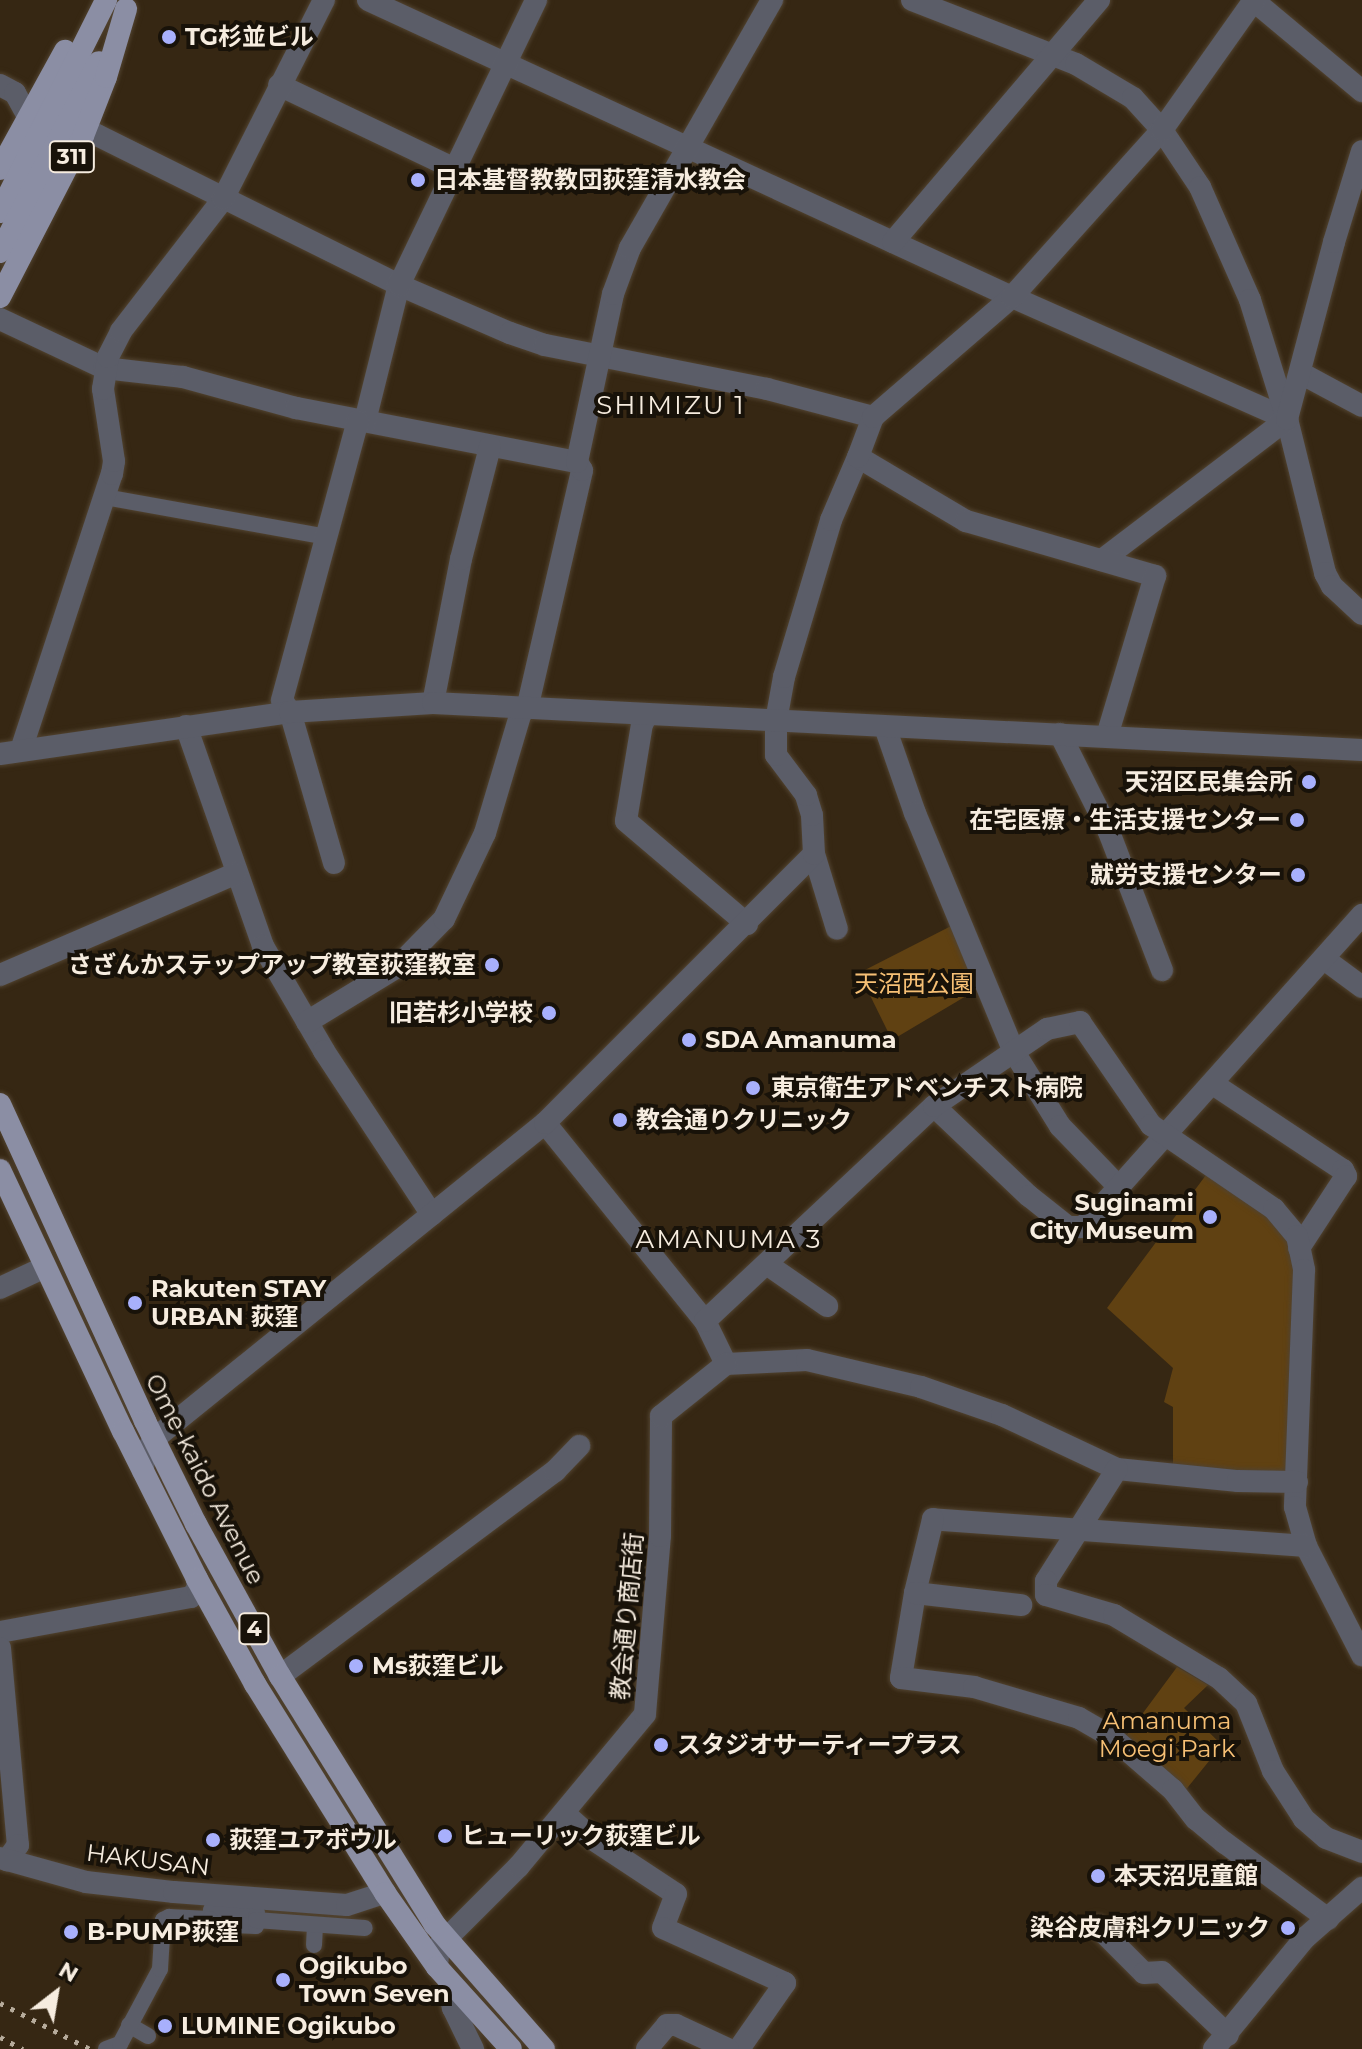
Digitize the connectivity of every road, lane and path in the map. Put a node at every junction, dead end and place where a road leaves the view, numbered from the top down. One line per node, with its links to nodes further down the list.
1 (324, 0): 12 (street)
2 (368, 0): 10 (street)
3 (536, 0): 10 (street)
4 (772, 0): 17 (street)
5 (912, 0): 9 (street)
6 (1099, 0): 9 (street)
7 (1254, 0): 13 (street); 15 (street)
8 (117, 2): 14 (main road, 311); 16 (main road, 311); 22 (main road, 311); 24 (main road, 311)
9 (1051, 54): 15 (street); 23 (street)
10 (504, 64): 17 (street); 19 (street)
11 (0, 85): 14 (street)
12 (279, 85): 19 (street); 21 (street)
13 (1362, 91)
14 (27, 115): 20 (main road, 311)
15 (1162, 130): 27 (street); 34 (street)
16 (83, 136): 21 (street); 26 (main road, 311)
17 (688, 146): 23 (street); 29 (street)
18 (1362, 151): 31 (street)
19 (453, 168): 25 (street)
20 (0, 169)
21 (223, 199): 25 (street); 30 (street)
22 (0, 212)
23 (893, 242): 27 (street)
24 (0, 252)
25 (399, 285): 29 (street); 35 (street)
26 (0, 297)
27 (1012, 297): 33 (street); 34 (street)
28 (0, 319): 30 (street)
29 (601, 354): 33 (street); 38 (street)
30 (104, 368): 35 (street); 39 (street)
31 (1300, 379): 32 (street); 34 (street)
32 (1362, 406)
33 (873, 417): 37 (street)
34 (1287, 419): 41 (street); 42 (street)
35 (361, 421): 36 (street); 40 (street)
36 (490, 447): 38 (street); 43 (street)
37 (858, 457): 41 (street); 47 (street)
38 (577, 462): 44 (street)
39 (105, 497): 40 (street); 53 (street)
40 (328, 537): 45 (street)
41 (1102, 560): 51 (street)
42 (1362, 614)
43 (433, 703): 44 (street); 45 (street)
44 (524, 709): 46 (street); 64 (street)
45 (290, 712): 48 (street); 55 (street)
46 (648, 714): 47 (street); 58 (street)
47 (776, 721): 49 (street); 54 (street)
48 (186, 726): 53 (street); 56 (street)
49 (885, 727): 50 (street); 65 (street)
50 (1060, 734): 51 (street); 61 (street)
51 (1107, 736): 52 (street)
52 (1362, 750)
53 (11, 752)
54 (814, 854): 58 (street); 59 (street)
55 (334, 863)
56 (235, 874): 62 (street); 64 (street)
57 (1362, 915): 60 (street)
58 (747, 924): 69 (street)
59 (837, 929)
60 (1324, 959): 63 (street); 66 (street)
61 (1162, 970)
62 (0, 975)
63 (1362, 987)
64 (307, 1022): 73 (street)
65 (1014, 1052): 68 (street); 70 (street); 72 (street)
66 (1213, 1084): 70 (street); 74 (street)
67 (0, 1104): 81 (main road, Ome-kaido Avenue / 4)
68 (934, 1106): 72 (street); 75 (street)
69 (545, 1123): 73 (street); 79 (street)
70 (1164, 1137): 72 (street); 74 (street)
71 (0, 1170): 76 (main road, 4)
72 (1119, 1187)
73 (432, 1215): 81 (street)
74 (1299, 1248): 85 (street)
75 (768, 1265): 78 (street); 79 (street)
76 (43, 1268): 77 (street); 84 (main road, 4)
77 (0, 1288)
78 (827, 1306)
79 (705, 1321): 80 (street)
80 (718, 1375): 83 (street); 95 (street, 教会通り商店街)
81 (154, 1439): 84 (street); 94 (main road, Ome-kaido Avenue / 4)
82 (579, 1446): 94 (street)
83 (1117, 1469): 85 (street); 86 (street)
84 (143, 1471): 88 (main road, 4)
85 (1297, 1482): 87 (street)
86 (1076, 1532): 87 (street); 89 (street); 96 (street)
87 (1306, 1546): 93 (street)
88 (197, 1579): 91 (street); 99 (main road, 4)
89 (915, 1593): 90 (street); 100 (street)
90 (1021, 1605)
91 (0, 1632)
92 (0, 1648): 97 (street)
93 (1362, 1655)
94 (280, 1676): 104 (main road, Ome-kaido Avenue / 4)
95 (564, 1813): 104 (street, 教会通り商店街); 116 (street)
96 (1362, 1852)
97 (4, 1859): 99 (street, HAKUSAN)
98 (1362, 1888): 100 (street)
99 (385, 1893): 106 (main road, 4)
100 (1328, 1919): 109 (street)
101 (315, 1925): 103 (street); 105 (street); 107 (street)
102 (1097, 1926): 109 (street)
103 (365, 1928)
104 (445, 1938): 106 (street); 113 (main road, Ome-kaido Avenue / 4)
105 (314, 1945)
106 (443, 1974): 111 (street); 112 (main road, 4)
107 (129, 2025): 108 (street); 110 (street)
108 (148, 2036)
109 (1221, 2042)
110 (106, 2049)
111 (473, 2049)
112 (511, 2049)
113 (544, 2049)
114 (647, 2049): 115 (street)
115 (728, 2049)
116 (739, 2049)

